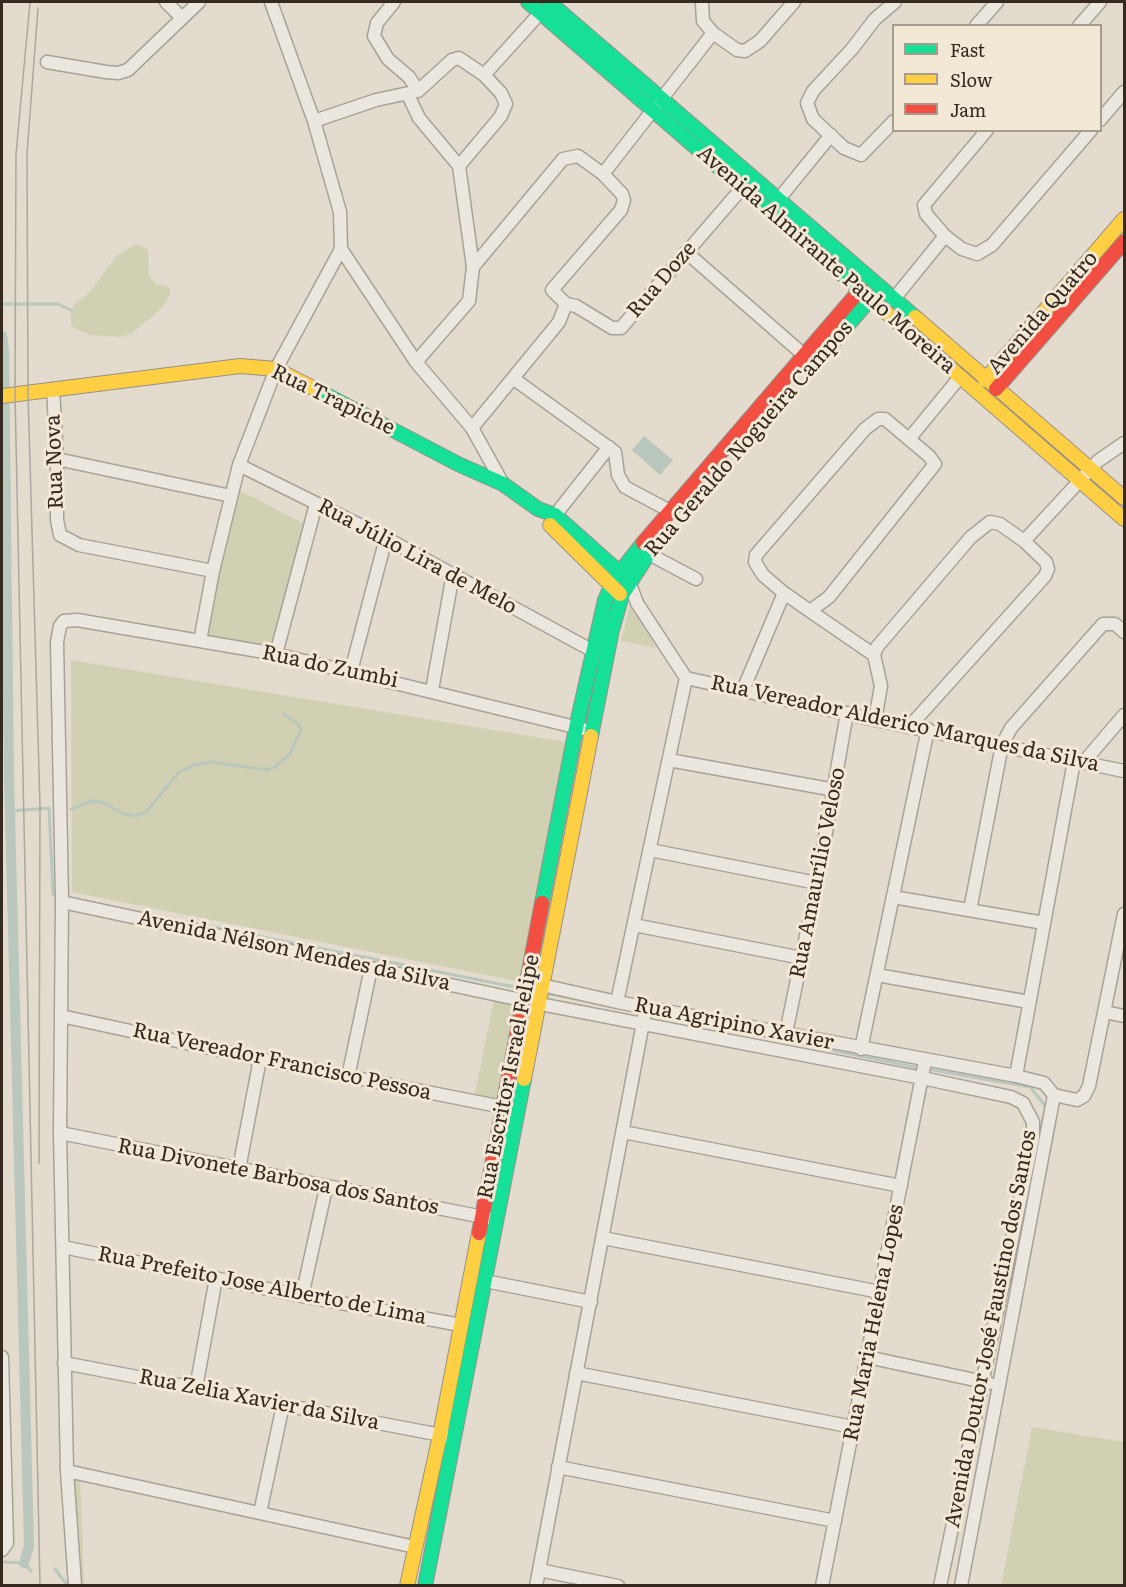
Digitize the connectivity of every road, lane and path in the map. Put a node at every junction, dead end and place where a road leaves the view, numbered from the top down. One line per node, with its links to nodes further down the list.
1 (165, 2): 12 (street)
2 (199, 2): 12 (street)
3 (271, 2): 23 (street)
4 (394, 2): 19 (street)
5 (528, 2): 11 (street, Avenida Almirante Paulo Moreira)
6 (702, 2): 15 (street)
7 (794, 2): 15 (street)
8 (895, 2): 27 (street)
9 (997, 2): 13 (street)
10 (1100, 2): 14 (street)
11 (545, 7): 17 (street); 20 (street, Avenida Almirante Paulo Moreira); 21 (street, Avenida Almirante Paulo Moreira)
12 (182, 18): 16 (street)
13 (978, 24)
14 (1081, 24)
15 (713, 33): 20 (street)
16 (47, 62)
17 (484, 75): 19 (street); 28 (street)
18 (1125, 92): 22 (street)
19 (413, 93): 23 (street); 28 (street)
20 (663, 99): 21 (street); 31 (street, Avenida Almirante Paulo Moreira)
21 (654, 111): 29 (street); 30 (street, Avenida Almirante Paulo Moreira)
22 (1102, 119)
23 (314, 122): 35 (street)
24 (892, 123): 27 (street)
25 (985, 132): 33 (street)
26 (1089, 132): 33 (street)
27 (831, 135): 31 (street)
28 (459, 166): 37 (street)
29 (603, 174): 37 (street); 40 (street)
30 (743, 187): 36 (street, Rua Doze); 38 (street, Avenida Almirante Paulo Moreira)
31 (778, 200): 39 (street, Avenida Almirante Paulo Moreira)
32 (1125, 219): 46 (street, Avenida Quatro)
33 (945, 237): 39 (street)
34 (1125, 242): 46 (street, Avenida Quatro)
35 (341, 249): 42 (street); 43 (street)
36 (686, 252): 40 (street, Rua Doze); 41 (street)
37 (473, 267): 42 (street)
38 (866, 294): 41 (street, Rua Geraldo Nogueira Campos); 44 (street, Avenida Almirante Paulo Moreira); 51 (street, Rua Geraldo Nogueira Campos)
39 (893, 300): 46 (street, Avenida Almirante Paulo Moreira)
40 (566, 304): 45 (street)
41 (806, 356): 51 (street, Rua Geraldo Nogueira Campos)
42 (416, 362): 49 (street)
43 (276, 369): 47 (street, Rua Trapiche); 55 (street); 58 (street, Rua Trapiche)
44 (960, 377): 50 (street); 57 (street, Avenida Almirante Paulo Moreira)
45 (513, 379): 49 (street); 53 (street)
46 (990, 384): 56 (street, Avenida Almirante Paulo Moreira)
47 (52, 390): 48 (street, Rua Trapiche); 54 (street, Rua Nova)
48 (5, 395)
49 (472, 428): 58 (street)
50 (909, 439): 73 (street); 75 (street)
51 (739, 441): 62 (street, Rua Geraldo Nogueira Campos); 67 (street, Rua Geraldo Nogueira Campos)
52 (1125, 443): 56 (street)
53 (609, 447): 62 (street); 63 (street)
54 (57, 459): 59 (street); 68 (street, Rua Nova)
55 (239, 465): 59 (street); 61 (street, Rua Júlio Lira de Melo)
56 (1091, 468): 57 (street); 60 (street, Avenida Almirante Paulo Moreira)
57 (1080, 480): 64 (street, Avenida Almirante Paulo Moreira); 66 (street)
58 (503, 484): 63 (street, Rua Trapiche)
59 (231, 496): 68 (street)
60 (1125, 498)
61 (316, 504): 65 (street, Rua Júlio Lira de Melo); 79 (street)
62 (670, 511): 70 (street, Rua Geraldo Nogueira Campos)
63 (551, 519): 70 (street, Rua Trapiche); 72 (street, Rua Trapiche)
64 (1125, 519)
65 (386, 538): 69 (street, Rua Júlio Lira de Melo); 81 (street)
66 (1024, 541): 80 (street); 88 (street)
67 (649, 554): 70 (street, Rua Geraldo Nogueira Campos); 71 (street)
68 (213, 571): 77 (street)
69 (453, 574): 78 (street, Rua Júlio Lira de Melo); 83 (street)
70 (625, 576): 72 (street, Rua Escritor Israel Felipe); 74 (street)
71 (696, 579)
72 (616, 591): 74 (street); 78 (street, Rua Escritor Israel Felipe); 91 (street, Rua Escritor Israel Felipe)
73 (783, 593): 75 (street); 84 (street)
74 (637, 603): 82 (street)
75 (810, 611): 80 (street)
76 (1125, 632): 92 (street)
77 (200, 641): 79 (street, Rua do Zumbi); 100 (street, Rua do Zumbi)
78 (593, 651): 89 (street, Rua Escritor Israel Felipe)
79 (276, 654): 81 (street, Rua do Zumbi)
80 (874, 655): 87 (street)
81 (351, 670): 83 (street, Rua do Zumbi)
82 (686, 678): 84 (street, Rua Vereador Alderico Marques da Silva); 93 (street)
83 (432, 690): 89 (street, Rua do Zumbi)
84 (743, 690): 85 (street, Rua Vereador Alderico Marques da Silva)
85 (847, 713): 87 (street, Rua Vereador Alderico Marques da Silva); 96 (street, Rua Amaurílio Veloso)
86 (1125, 715): 94 (street)
87 (875, 720): 88 (street, Rua Vereador Alderico Marques da Silva)
88 (910, 726): 90 (street, Rua Vereador Alderico Marques da Silva)
89 (576, 728): 91 (street, Rua do Zumbi); 108 (street, Rua Escritor Israel Felipe)
90 (928, 729): 92 (street, Rua Vereador Alderico Marques da Silva); 99 (street)
91 (593, 731): 109 (street, Rua Escritor Israel Felipe)
92 (1002, 745): 94 (street, Rua Vereador Alderico Marques da Silva); 101 (street)
93 (669, 760): 96 (street); 97 (street)
94 (1078, 762): 95 (street, Rua Vereador Alderico Marques da Silva); 103 (street)
95 (1125, 771)
96 (835, 790): 98 (street, Rua Amaurílio Veloso)
97 (650, 850): 98 (street); 104 (street)
98 (817, 883): 105 (street, Rua Amaurílio Veloso)
99 (893, 897): 101 (street); 107 (street)
100 (62, 898): 106 (street, Avenida Nélson Mendes da Silva); 116 (street)
101 (970, 910): 103 (street)
102 (1125, 914): 114 (street)
103 (1044, 923): 112 (street)
104 (634, 925): 105 (street); 111 (street)
105 (802, 958): 118 (street, Rua Amaurílio Veloso)
106 (371, 968): 110 (street, Avenida Nélson Mendes da Silva); 123 (street)
107 (877, 975): 112 (street); 119 (street)
108 (528, 982): 109 (street, Rua Agripino Xavier); 110 (street, Rua Escritor Israel Felipe)
109 (543, 986): 111 (street, Rua Agripino Xavier); 113 (street, Rua Escritor Israel Felipe)
110 (525, 1000): 113 (street, Avenida Nélson Mendes da Silva); 125 (street, Rua Escritor Israel Felipe)
111 (617, 1002): 115 (street, Rua Agripino Xavier)
112 (1029, 1002): 122 (street)
113 (540, 1004): 115 (street, Avenida Nélson Mendes da Silva); 132 (street, Rua Escritor Israel Felipe)
114 (1105, 1012): 117 (street); 124 (street)
115 (644, 1015): 118 (street, Rua Agripino Xavier); 121 (street, Avenida Doutor José Faustino dos Santos); 126 (street)
116 (61, 1016): 120 (street, Rua Vereador Francisco Pessoa); 127 (street)
117 (1125, 1016)
118 (786, 1032): 119 (street, Rua Agripino Xavier)
119 (861, 1049): 121 (street, Rua Agripino Xavier)
120 (260, 1059): 123 (street, Rua Vereador Francisco Pessoa); 128 (street)
121 (924, 1069): 122 (street); 129 (street, Rua Maria Helena Lopes); 145 (street, Avenida Doutor José Faustino dos Santos)
122 (1016, 1076): 124 (street)
123 (348, 1077): 125 (street, Rua Vereador Francisco Pessoa)
124 (1054, 1095): 145 (street)
125 (503, 1107): 131 (street, Rua Escritor Israel Felipe)
126 (623, 1132): 129 (street); 133 (street)
127 (60, 1133): 128 (street, Rua Divonete Barbosa dos Santos); 134 (street)
128 (239, 1169): 130 (street, Rua Divonete Barbosa dos Santos)
129 (900, 1186): 137 (street, Rua Maria Helena Lopes)
130 (326, 1188): 131 (street, Rua Divonete Barbosa dos Santos); 138 (street)
131 (482, 1217): 132 (street, Rua Divonete Barbosa dos Santos); 140 (street, Rua Escritor Israel Felipe)
132 (497, 1220): 136 (street, Rua Escritor Israel Felipe)
133 (603, 1239): 137 (street); 139 (street)
134 (63, 1247): 135 (street, Rua Prefeito Jose Alberto de Lima); 143 (street)
135 (216, 1278): 138 (street, Rua Prefeito Jose Alberto de Lima); 146 (street)
136 (485, 1281): 139 (street); 149 (street, Rua Escritor Israel Felipe)
137 (880, 1292): 141 (street, Rua Maria Helena Lopes)
138 (302, 1296): 140 (street, Rua Prefeito Jose Alberto de Lima)
139 (591, 1302): 144 (street)
140 (461, 1325): 149 (street, Rua Escritor Israel Felipe)
141 (867, 1357): 145 (street); 148 (street, Rua Maria Helena Lopes)
142 (2, 1358): 150 (street)
143 (64, 1363): 146 (street, Rua Zelia Xavier da Silva); 152 (street)
144 (576, 1374): 148 (street); 151 (street)
145 (990, 1384): 164 (street, Avenida Doutor José Faustino dos Santos); 165 (street)
146 (196, 1388): 147 (street, Rua Zelia Xavier da Silva)
147 (283, 1405): 149 (street, Rua Zelia Xavier da Silva); 153 (street)
148 (853, 1426): 154 (street, Rua Maria Helena Lopes)
149 (447, 1437): 156 (street, Rua Escritor Israel Felipe); 160 (street, Rua Escritor Israel Felipe)
150 (3, 1440): 155 (street)
151 (558, 1467): 154 (street); 157 (street)
152 (67, 1471): 153 (street); 158 (street)
153 (260, 1513): 156 (street)
154 (835, 1521): 163 (street, Rua Maria Helena Lopes)
155 (4, 1546)
156 (415, 1547): 159 (street, Rua Escritor Israel Felipe)
157 (539, 1570): 161 (street); 162 (street)
158 (75, 1586)
159 (407, 1586)
160 (425, 1586)
161 (536, 1586)
162 (618, 1586)
163 (822, 1586)
164 (940, 1586)
165 (961, 1586)

